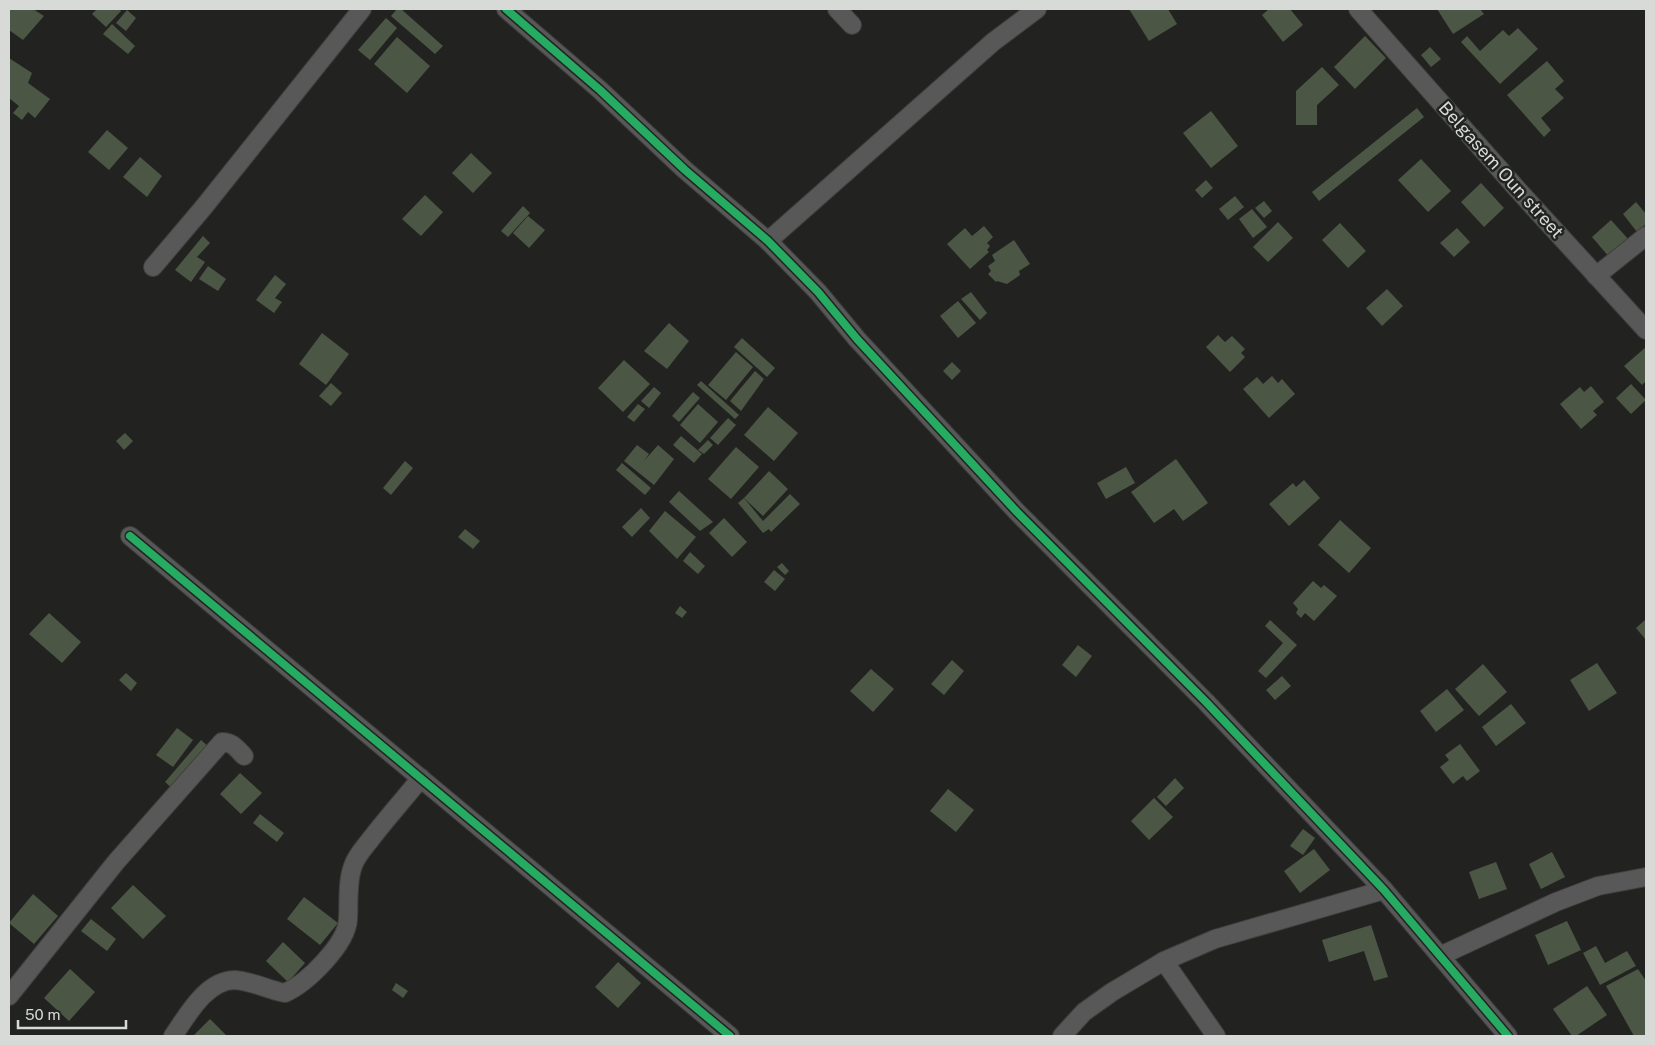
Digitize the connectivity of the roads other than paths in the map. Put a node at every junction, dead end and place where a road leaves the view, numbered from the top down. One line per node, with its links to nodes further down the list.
1 (362, 9): 9 (street)
2 (506, 9): 8 (street)
3 (837, 9): 6 (street)
4 (1037, 9): 8 (street)
5 (1358, 9): 10 (street, Belgasem Oun street)
6 (852, 25)
7 (1646, 236): 10 (street)
8 (768, 241): 16 (street)
9 (153, 267)
10 (1596, 276): 11 (street, Belgasem Oun street)
11 (1646, 330)
12 (130, 536): 14 (street)
13 (244, 756): 19 (street)
14 (421, 778): 20 (street); 21 (street)
15 (1646, 877): 17 (street)
16 (1384, 890): 17 (street); 18 (street)
17 (1440, 956): 24 (street)
18 (1164, 962): 22 (street); 23 (street)
19 (9, 996)
20 (173, 1036)
21 (730, 1036)
22 (1062, 1036)
23 (1216, 1036)
24 (1508, 1036)

